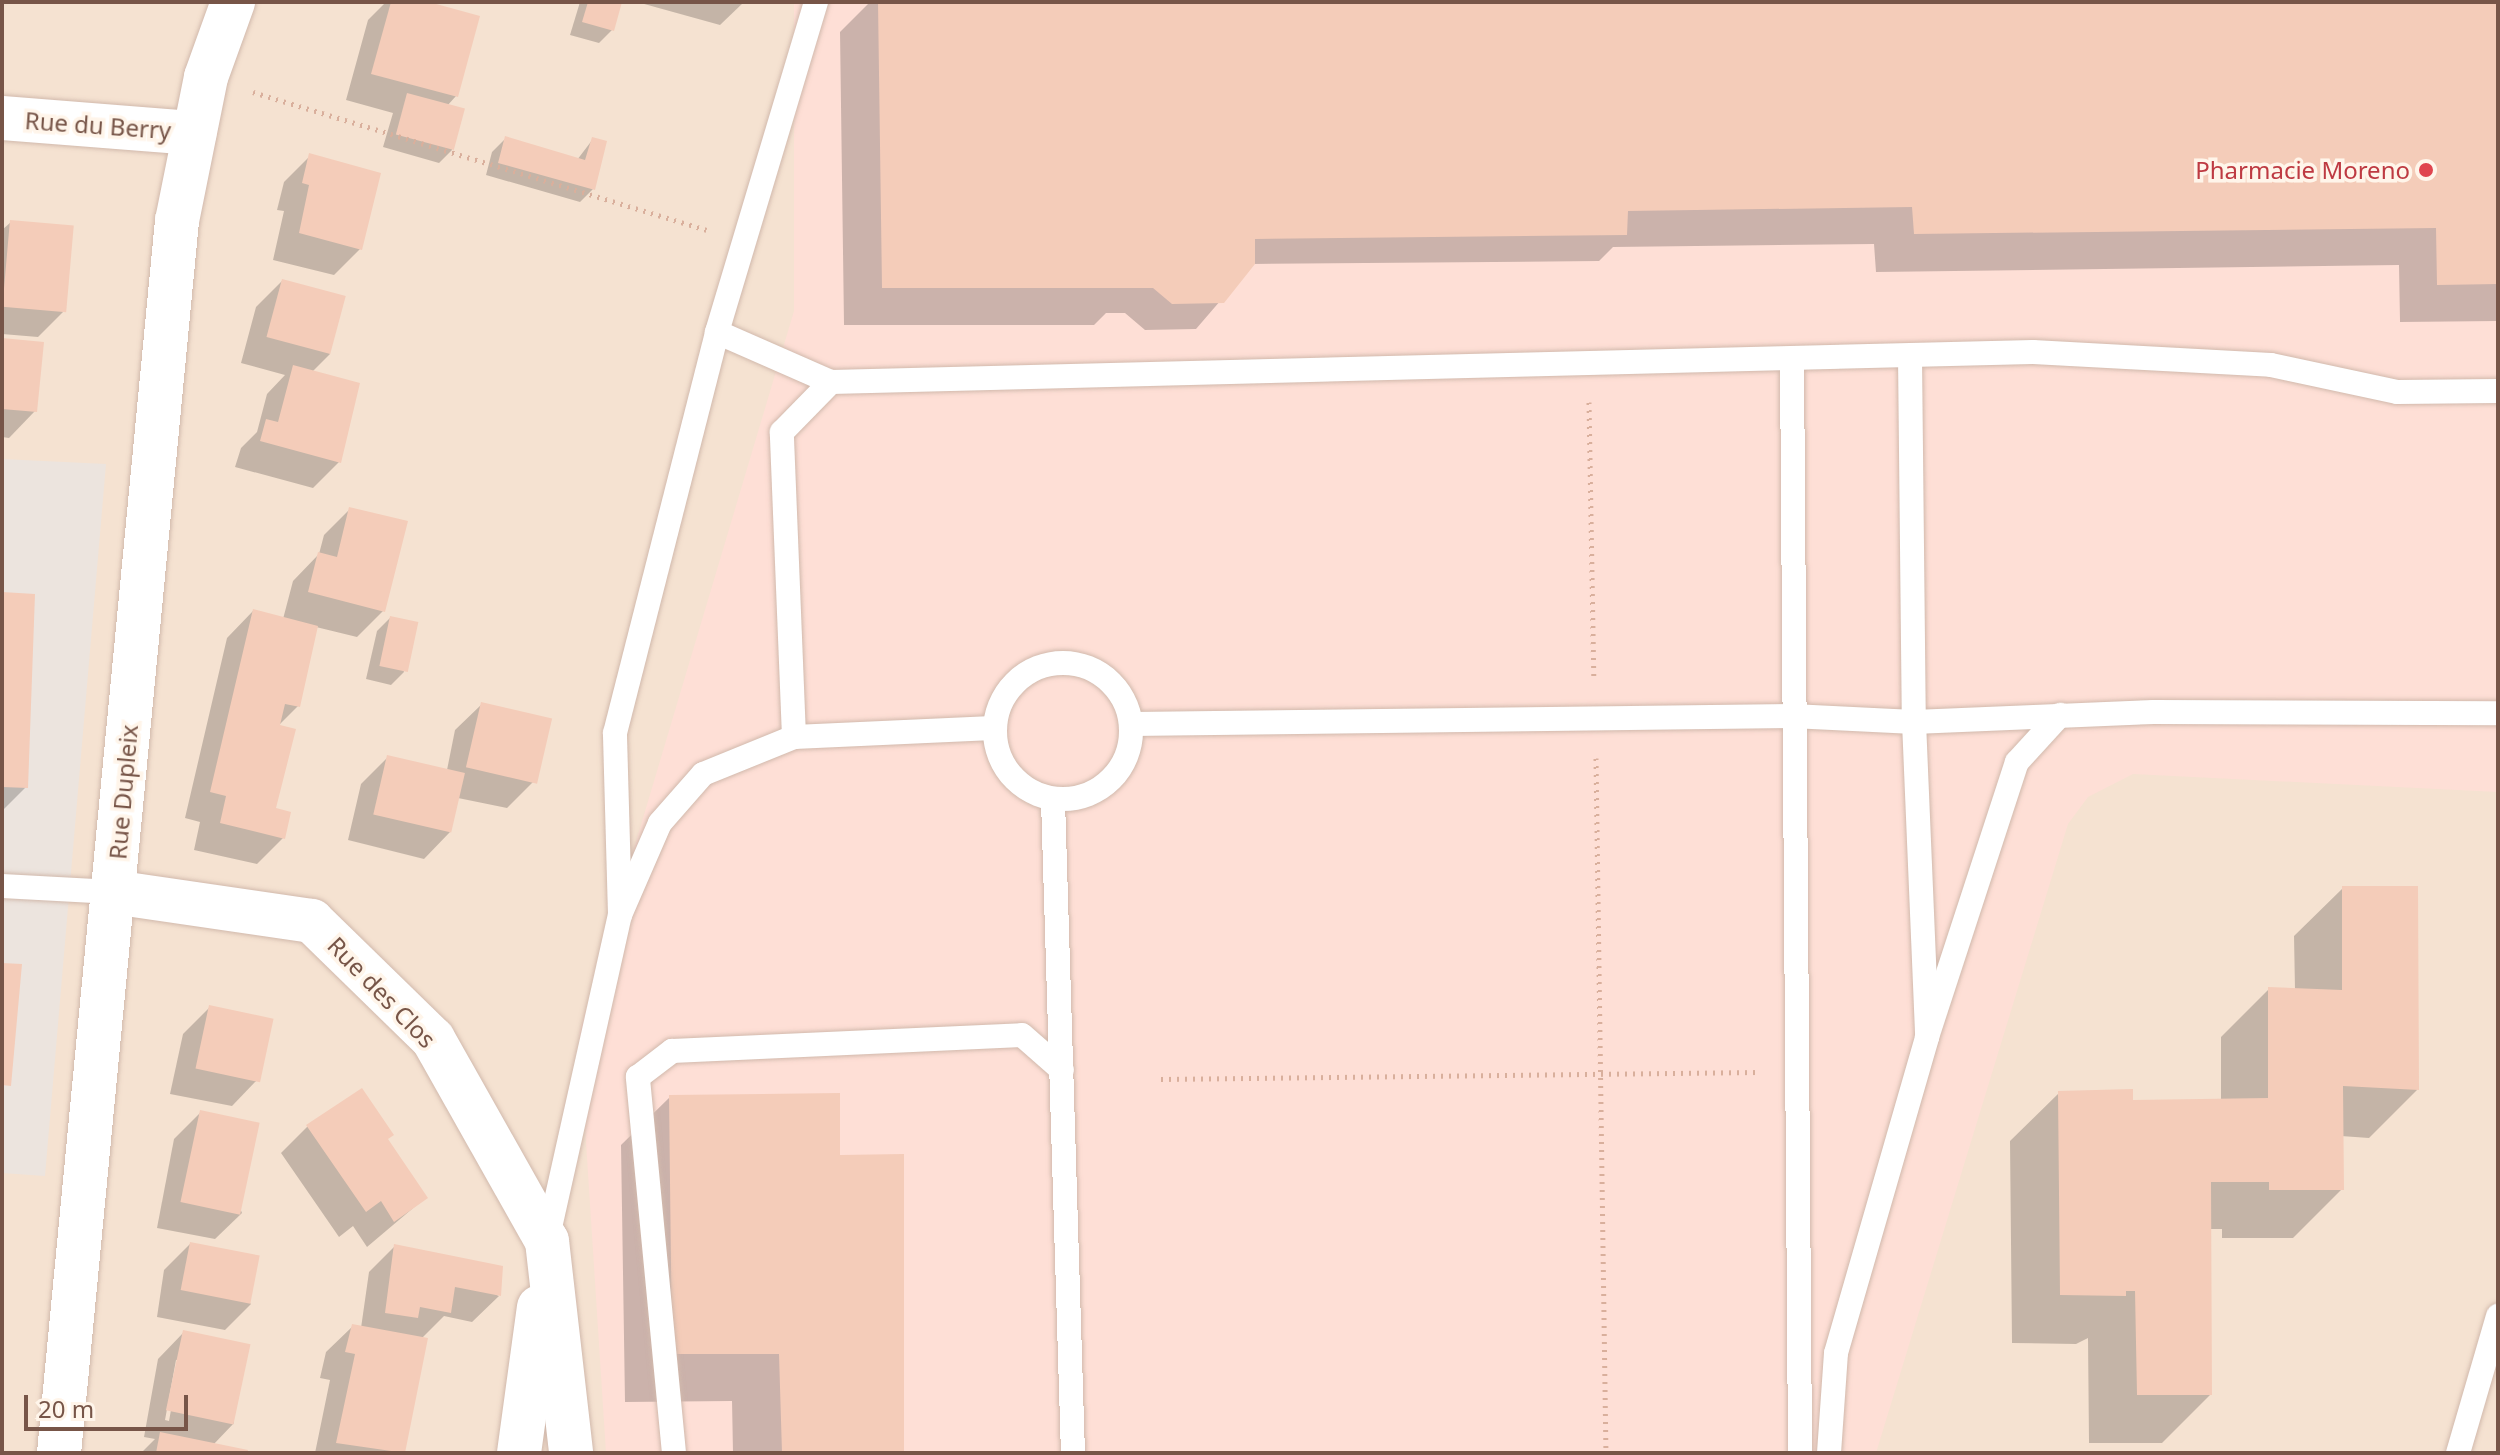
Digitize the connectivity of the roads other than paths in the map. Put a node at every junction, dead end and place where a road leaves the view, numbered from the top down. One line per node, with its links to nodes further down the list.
1 (233, 2): 4 (street, Rue Dupleix)
2 (816, 2): 5 (lane)
3 (2, 118): 4 (street, Rue du Berry)
4 (194, 133): 19 (street, Rue Dupleix)
5 (717, 332): 8 (lane); 20 (lane)
6 (1910, 356): 7 (lane); 9 (lane); 13 (lane)
7 (1792, 359): 8 (lane); 12 (lane)
8 (831, 382): 16 (lane)
9 (2498, 391)
10 (2498, 713): 11 (lane)
11 (2060, 715): 13 (lane); 21 (lane)
12 (1792, 716): 13 (lane); 14 (lane); 30 (lane)
13 (1914, 722): 21 (lane)
14 (1132, 724): 15 (lane); 17 (lane)
15 (993, 728): 16 (lane); 17 (lane)
16 (794, 737): 20 (lane)
17 (1053, 800): 22 (lane)
18 (2, 886): 19 (lane)
19 (113, 892): 23 (street, Rue des Clos); 25 (street, Rue Dupleix)
20 (620, 915): 23 (lane)
21 (1927, 1037): 31 (lane)
22 (1062, 1070): 28 (lane); 29 (lane)
23 (547, 1241): 26 (street); 27 (street)
24 (2498, 1316): 32 (lane)
25 (59, 1453)
26 (519, 1453)
27 (571, 1453)
28 (674, 1453)
29 (1073, 1453)
30 (1800, 1453)
31 (1829, 1453)
32 (2458, 1453)

